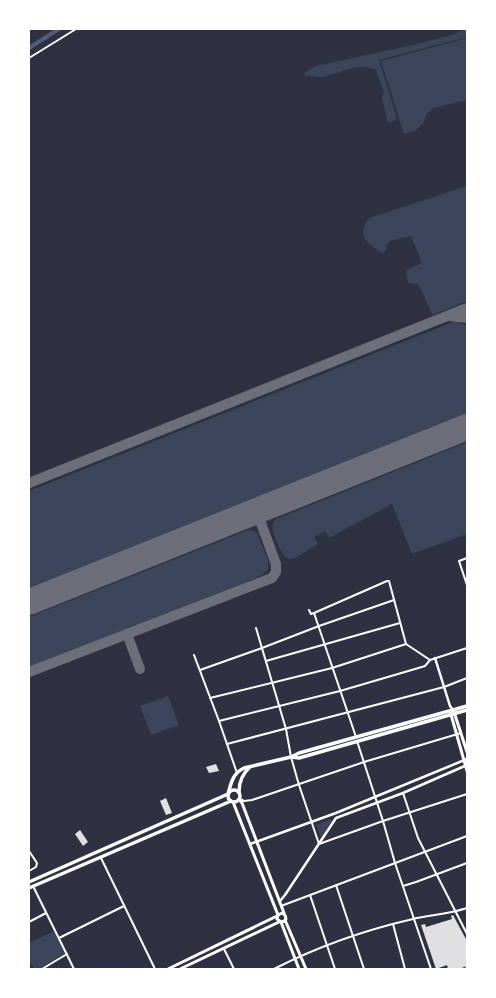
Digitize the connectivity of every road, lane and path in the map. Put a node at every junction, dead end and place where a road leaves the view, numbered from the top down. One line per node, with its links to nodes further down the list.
1 (76, 29): 2 (street)
2 (29, 58)
3 (467, 558): 4 (street)
4 (466, 582): 5 (street)
5 (467, 585)
6 (394, 600): 8 (street); 9 (street); 10 (street)
7 (310, 610): 8 (street)
8 (314, 613): 10 (street)
9 (400, 623): 12 (street); 13 (street)
10 (319, 626): 12 (street); 14 (street)
11 (256, 628): 14 (street)
12 (325, 644): 19 (street); 20 (street)
13 (406, 644): 18 (street); 20 (street)
14 (262, 648): 19 (street); 21 (street)
15 (467, 648): 17 (street)
16 (194, 655): 21 (street)
17 (435, 658): 18 (street); 24 (street)
18 (430, 660): 25 (street)
19 (266, 661): 23 (street)
20 (332, 668): 23 (street); 25 (street)
21 (200, 670): 26 (street)
22 (467, 678): 24 (street)
23 (272, 682): 26 (street); 27 (street)
24 (444, 687): 30 (street); 31 (street)
25 (340, 691): 27 (street); 31 (street)
26 (210, 698): 32 (street)
27 (279, 706): 32 (street); 33 (street)
28 (467, 706): 30 (main road)
29 (467, 710): 30 (main road)
30 (452, 711): 34 (main road); 35 (main road); 36 (main road)
31 (348, 713): 33 (street); 36 (street)
32 (219, 721): 37 (street)
33 (286, 729): 37 (street); 39 (street)
34 (461, 733): 35 (street); 38 (main road)
35 (456, 735): 40 (main road); 41 (street)
36 (357, 739): 39 (main road); 41 (street)
37 (227, 744): 45 (street)
38 (467, 752)
39 (291, 757): 42 (main road); 46 (street)
40 (465, 760): 43 (main road); 51 (street)
41 (364, 762): 46 (street); 51 (street)
42 (252, 765): 45 (main road); 47 (main road)
43 (466, 765): 44 (main road); 48 (street)
44 (467, 770)
45 (237, 773): 49 (main road)
46 (299, 785): 52 (street); 61 (street)
47 (239, 792): 49 (main road); 52 (main road)
48 (403, 793): 55 (street); 57 (street)
49 (228, 794): 53 (main road); 54 (main road)
50 (467, 794): 57 (street)
51 (376, 797): 55 (street); 61 (street)
52 (239, 799): 53 (main road); 63 (main road)
53 (232, 802): 56 (main road); 64 (main road)
54 (208, 803): 56 (main road); 58 (main road)
55 (378, 803): 60 (street); 65 (street)
56 (211, 810): 59 (main road)
57 (409, 813): 60 (street); 67 (street)
58 (184, 814): 59 (main road); 73 (main road)
59 (187, 820): 68 (main road)
60 (383, 821): 65 (street); 69 (street)
61 (311, 822): 63 (street); 65 (street)
62 (467, 836): 67 (street)
63 (257, 842): 64 (street); 79 (main road)
64 (250, 844): 86 (main road)
65 (319, 844): 79 (street)
66 (29, 850): 71 (street)
67 (424, 852): 69 (street); 72 (street)
68 (101, 858): 75 (main road); 80 (street)
69 (395, 863): 74 (street); 76 (street)
70 (467, 863): 72 (street)
71 (29, 872)
72 (436, 874): 76 (street); 84 (street)
73 (29, 882)
74 (336, 885): 78 (street); 93 (street)
75 (33, 886): 77 (main road); 83 (street)
76 (403, 886): 87 (street)
77 (29, 888)
78 (310, 895): 81 (street); 95 (street)
79 (280, 901): 81 (main road)
80 (124, 906): 94 (street); 102 (street)
81 (281, 906): 85 (main road)
82 (467, 908): 84 (street)
83 (46, 912): 89 (street); 94 (street)
84 (455, 912): 87 (street); 92 (street)
85 (284, 913): 86 (main road); 88 (main road)
86 (277, 916): 90 (main road); 103 (main road)
87 (414, 919): 91 (street); 112 (street)
88 (286, 920): 90 (main road); 98 (main road)
89 (29, 922)
90 (280, 922): 96 (main road); 99 (main road)
91 (393, 924): 93 (street); 111 (street)
92 (467, 934)
93 (353, 937): 95 (street); 110 (street)
94 (59, 938): 97 (street)
95 (326, 946): 98 (street); 109 (street)
96 (223, 948): 104 (main road); 105 (street)
97 (67, 954): 100 (street); 101 (street)
98 (301, 956): 99 (street); 108 (main road)
99 (295, 958): 106 (street); 107 (main road)
100 (42, 969)
101 (74, 969)
102 (155, 969)
103 (168, 969)
104 (180, 969)
105 (234, 969)
106 (274, 969)
107 (299, 969)
108 (306, 969)
109 (335, 969)
110 (364, 969)
111 (405, 969)
112 (431, 969)

